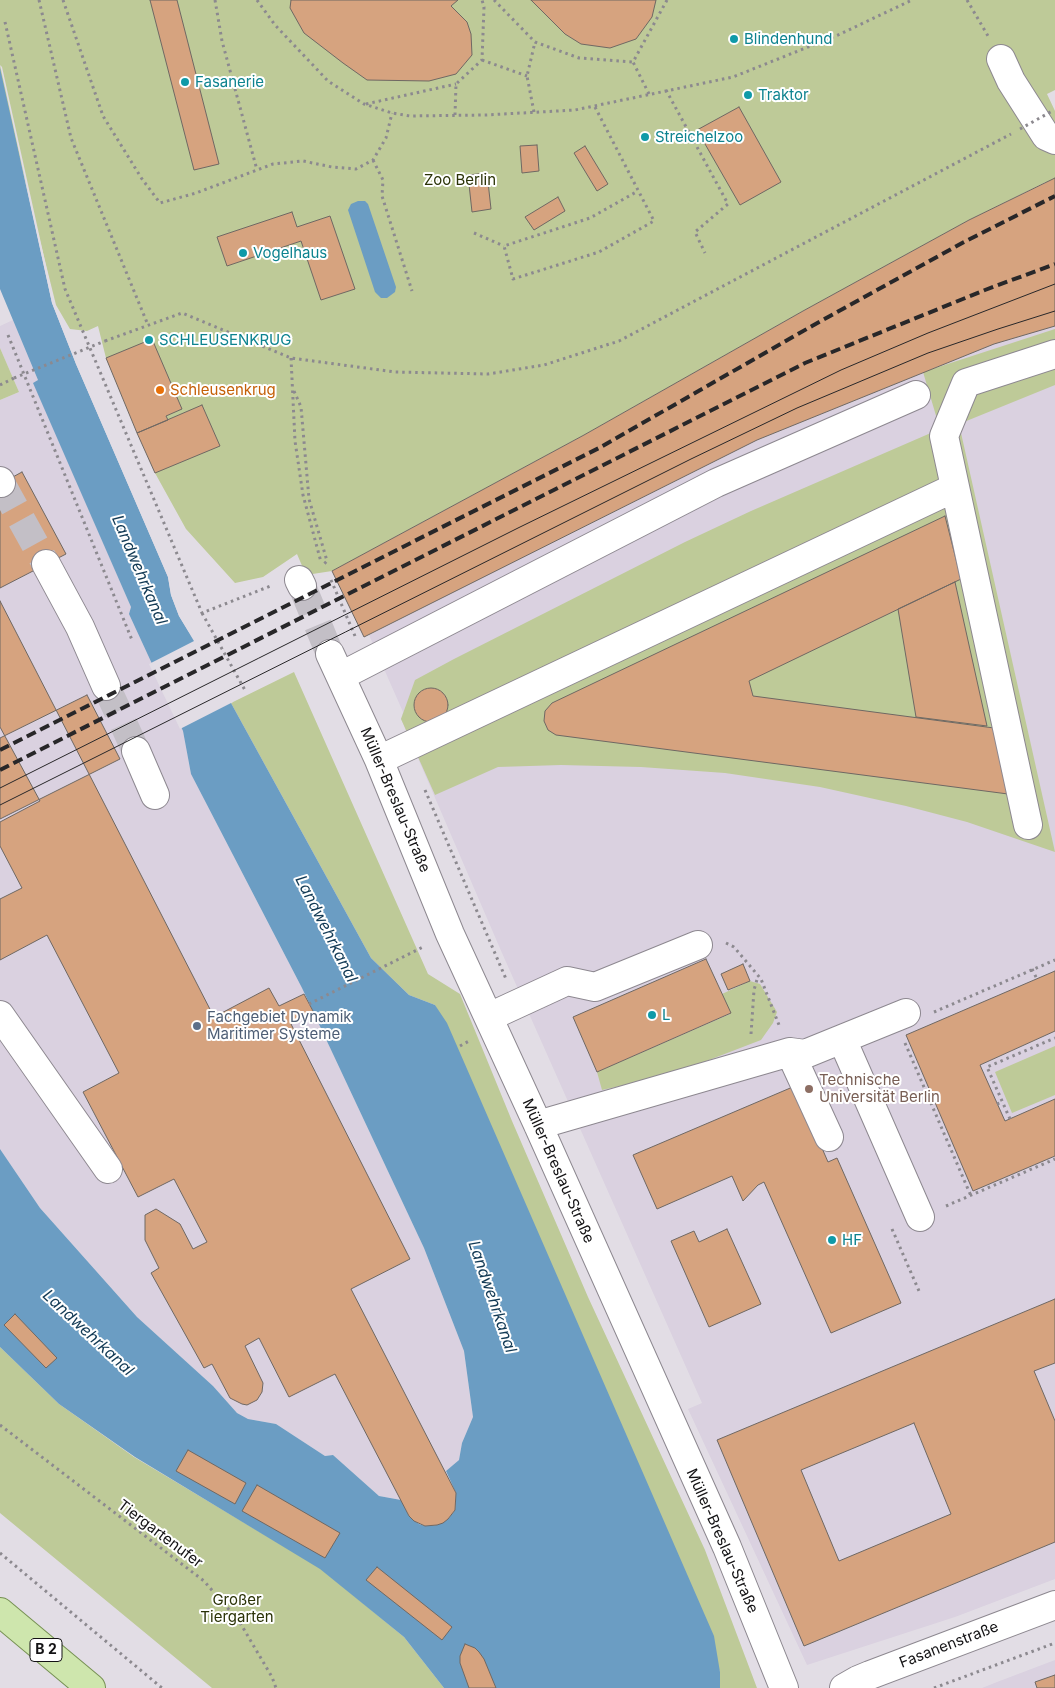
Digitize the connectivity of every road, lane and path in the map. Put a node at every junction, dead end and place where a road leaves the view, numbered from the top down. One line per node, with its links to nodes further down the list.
1 (39, 0): 34 (path)
2 (63, 0): 28 (path)
3 (215, 0): 28 (path)
4 (263, 0): 10 (path)
5 (482, 0): 14 (path)
6 (494, 0): 12 (path)
7 (667, 0): 15 (path)
8 (912, 0): 18 (path)
9 (967, 0): 13 (path)
10 (258, 2): 20 (path)
11 (5, 22): 45 (path)
12 (535, 42): 15 (path); 16 (path)
13 (1001, 59): 26 (street)
14 (482, 60): 16 (path); 17 (path)
15 (633, 62): 19 (path)
16 (528, 76): 23 (path)
17 (456, 84): 20 (path); 25 (path)
18 (666, 90): 19 (path); 32 (path)
19 (649, 94): 21 (path)
20 (364, 104): 24 (path)
21 (595, 107): 23 (path); 29 (path)
22 (1054, 110): 37 (path, bridge)
23 (534, 112): 25 (path)
24 (392, 113): 25 (path); 27 (path)
25 (456, 115)
26 (1055, 140)
27 (373, 160): 28 (path); 33 (path)
28 (257, 170)
29 (638, 191): 31 (path); 31 (path)
30 (474, 233): 31 (path)
31 (504, 246)
32 (706, 253)
33 (412, 292)
34 (148, 326): 37 (path); 38 (path, bridge)
35 (8, 335): 46 (path)
36 (1055, 354): 41 (street)
37 (291, 358): 39 (path)
38 (0, 385)
39 (294, 390): 43 (path); 43 (path)
40 (916, 395): 47 (street)
41 (954, 488): 50 (street); 54 (street)
42 (46, 564): 48 (street)
43 (325, 564): 45 (path)
44 (329, 573): 47 (path)
45 (202, 613): 49 (path)
46 (132, 640)
47 (367, 663): 52 (street, Müller-Breslau-Straße)
48 (106, 686)
49 (246, 692)
50 (406, 747): 52 (street); 62 (path)
51 (136, 751): 53 (street)
52 (379, 760): 65 (street, Müller-Breslau-Straße)
53 (155, 794)
54 (1028, 825)
55 (698, 945): 59 (path); 62 (street)
56 (407, 954): 61 (path)
57 (1055, 960): 58 (path)
58 (1032, 970): 60 (path); 64 (path)
59 (758, 975): 66 (path); 69 (path)
60 (1037, 979)
61 (309, 1004)
62 (517, 1004): 65 (street)
63 (0, 1015): 76 (street)
64 (900, 1015): 68 (street); 77 (path)
65 (489, 1017): 73 (street, Müller-Breslau-Straße)
66 (751, 1037)
67 (1055, 1038): 70 (path)
68 (842, 1039): 69 (street); 78 (street)
69 (790, 1052): 73 (street); 74 (street)
70 (1002, 1102): 71 (path); 72 (path)
71 (997, 1104)
72 (1010, 1119)
73 (538, 1125): 89 (street, Müller-Breslau-Straße)
74 (829, 1137)
75 (1055, 1159): 77 (path)
76 (108, 1169)
77 (971, 1196): 78 (path)
78 (920, 1217)
79 (892, 1229): 80 (path)
80 (919, 1291)
81 (0, 1425): 88 (path, Tiergartenufer)
82 (0, 1553): 87 (path)
83 (1055, 1606): 90 (street, Fasanenstraße)
84 (0, 1612): 86 (main road, B 2)
85 (1055, 1643): 91 (path)
86 (91, 1688)
87 (162, 1688)
88 (276, 1688)
89 (784, 1688)
90 (844, 1688)
91 (934, 1688)

